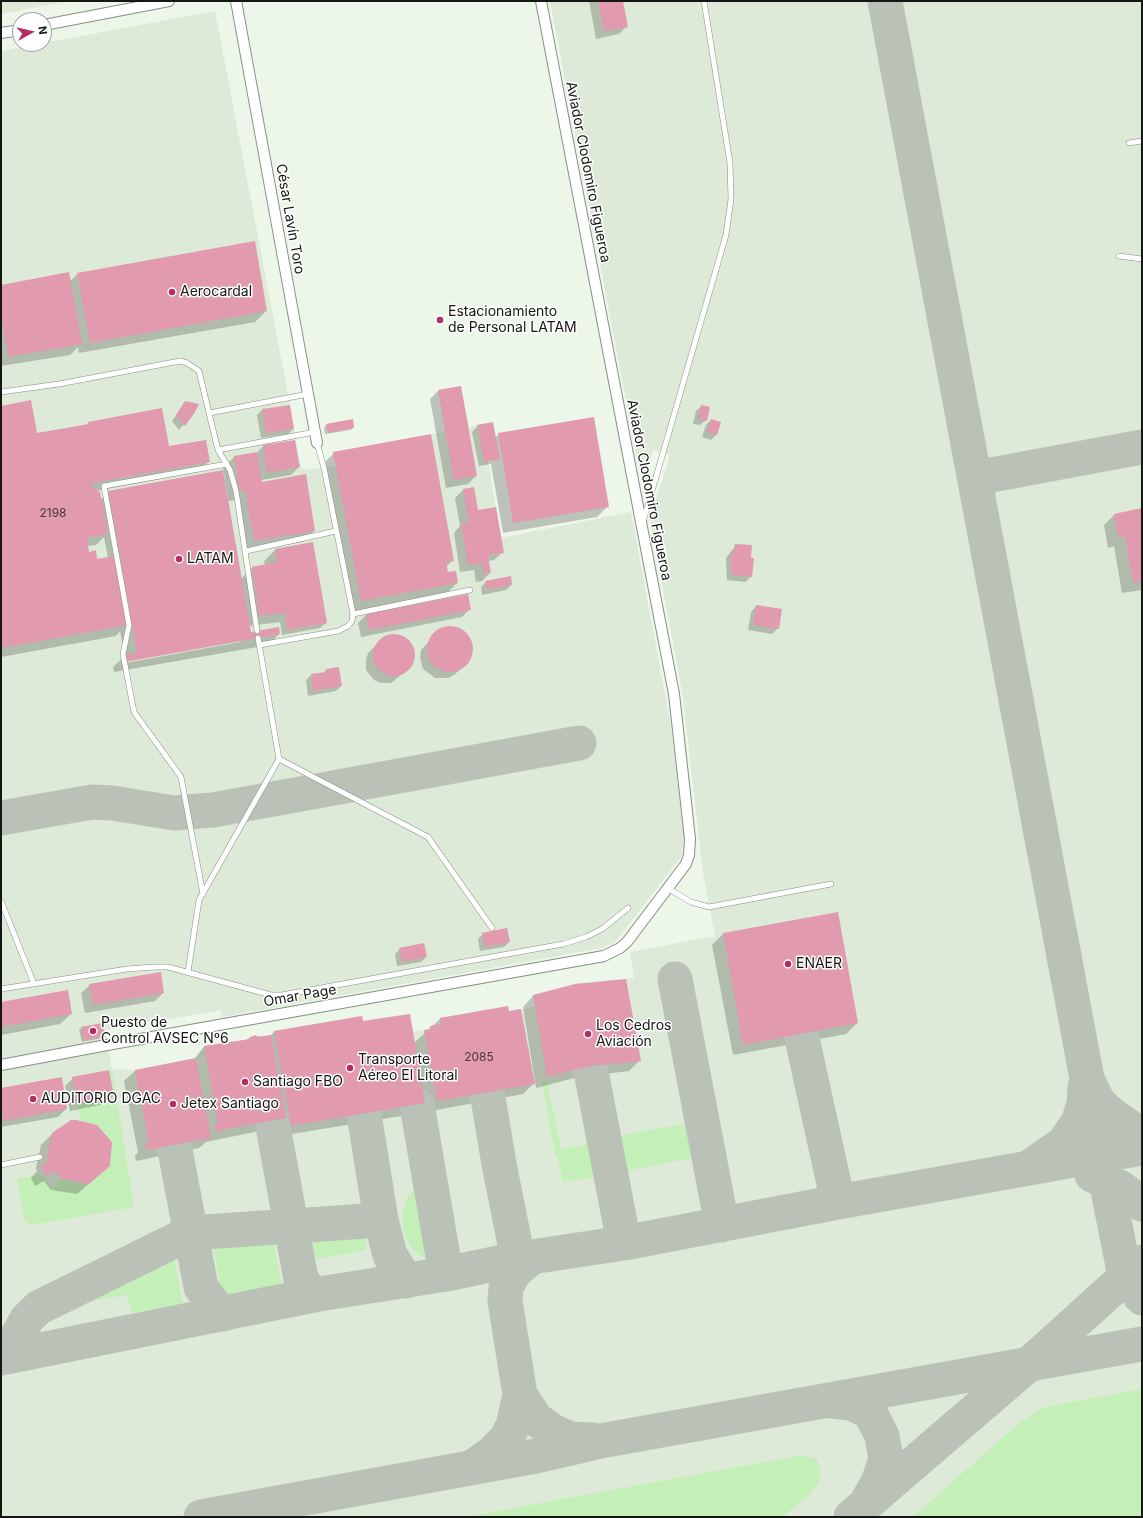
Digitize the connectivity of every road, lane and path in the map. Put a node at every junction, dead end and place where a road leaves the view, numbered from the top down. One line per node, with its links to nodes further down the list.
1 (169, 1): 5 (street)
2 (236, 1): 13 (street, César Lavín Toro)
3 (541, 1): 19 (street, Aviador Clodomiro Figueroa)
4 (704, 1): 19 (lane)
5 (52, 23)
6 (12, 31): 7 (street)
7 (1, 33)
8 (1142, 141): 9 (lane)
9 (1129, 143)
10 (1120, 256): 11 (lane)
11 (1142, 259)
12 (1, 392): 14 (lane)
13 (308, 394): 14 (lane); 15 (street, César Lavín Toro)
14 (209, 413): 17 (lane)
15 (315, 432): 16 (street, César Lavín Toro); 17 (lane)
16 (318, 443): 20 (lane)
17 (218, 450): 18 (lane)
18 (227, 464): 21 (lane); 30 (lane)
19 (642, 527): 29 (street, Aviador Clodomiro Figueroa)
20 (336, 531): 21 (lane); 23 (lane)
21 (246, 551): 24 (lane)
22 (470, 590): 23 (lane)
23 (353, 614): 26 (lane)
24 (257, 631)
25 (258, 638): 26 (lane)
26 (260, 645): 27 (lane)
27 (279, 759): 30 (lane); 33 (lane)
28 (831, 884): 29 (lane)
29 (668, 889): 34 (street, Aviador Clodomiro Figueroa)
30 (203, 894): 35 (lane)
31 (1, 901): 36 (lane)
32 (628, 908): 35 (lane)
33 (492, 928)
34 (604, 956): 38 (street, Omar Page)
35 (188, 972): 36 (lane)
36 (34, 984): 37 (lane)
37 (1, 989)
38 (1, 1065)
39 (40, 1157): 40 (lane)
40 (1, 1164)

